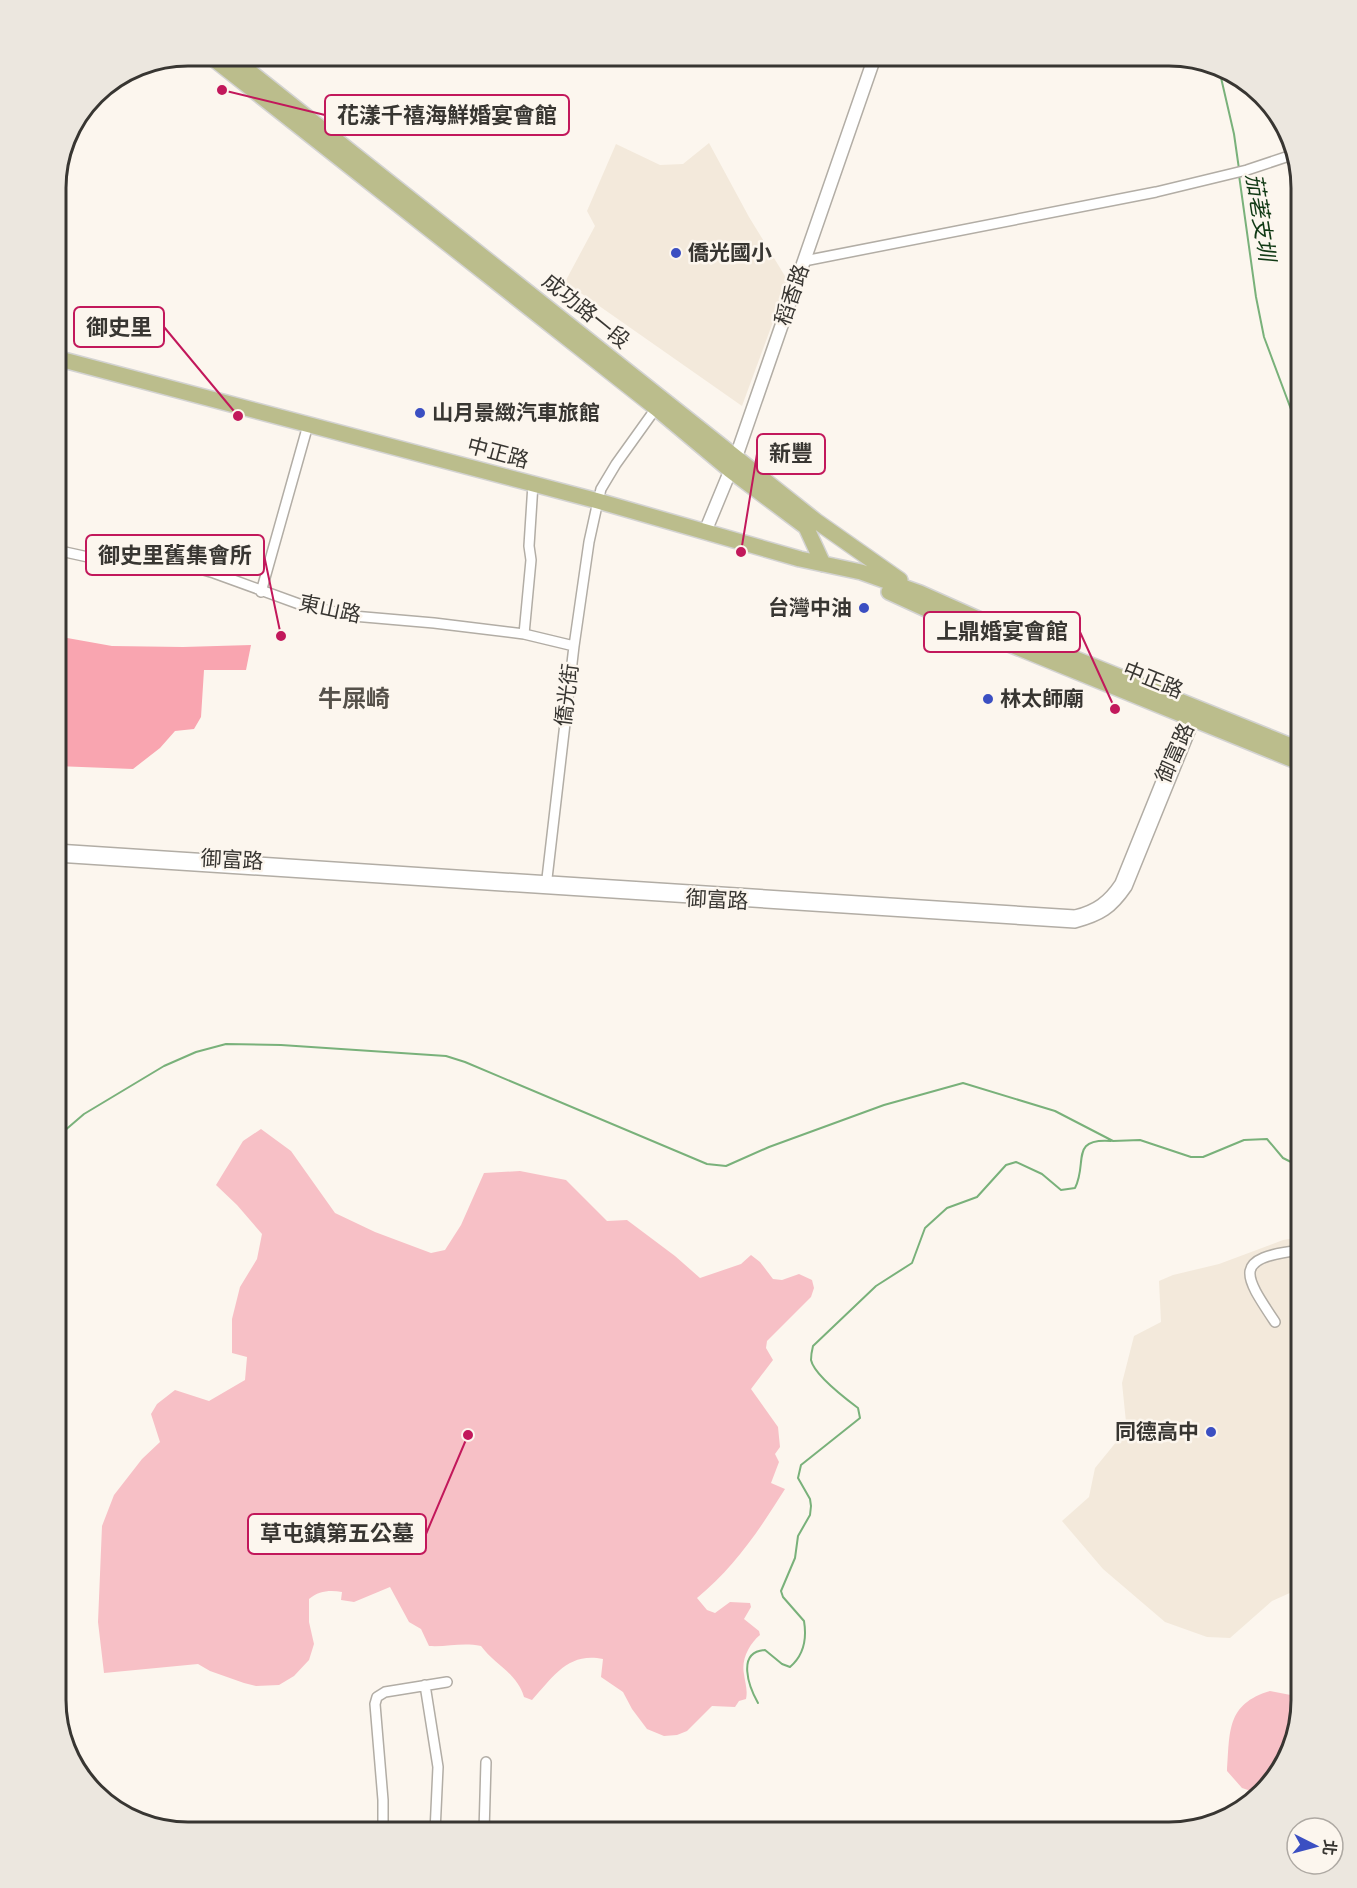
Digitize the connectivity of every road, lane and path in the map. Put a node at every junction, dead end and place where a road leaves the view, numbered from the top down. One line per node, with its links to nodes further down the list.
1 (223, 66): 7 (main road, 成功路一段)
2 (242, 66): 7 (main road, 成功路一段)
3 (872, 66): 5 (street, 稻香路)
4 (1287, 157): 5 (street)
5 (804, 261): 9 (street, 稻香路)
6 (66, 361): 8 (main road, 中正路)
7 (659, 404): 9 (main road, 成功路一段); 11 (street, 僑光街)
8 (308, 424): 10 (main road, 中正路); 15 (street)
9 (733, 463): 12 (street, 稻香路); 14 (main road, 成功路一段); 16 (main road, 成功路一段)
10 (533, 484): 11 (main road, 中正路); 17 (street)
11 (598, 501): 12 (main road, 中正路); 18 (street, 僑光街)
12 (705, 532): 14 (main road, 中正路)
13 (66, 552): 15 (street, 東山路)
14 (823, 564): 16 (main road, 中正路); 19 (main road, 中正路)
15 (261, 592): 17 (street, 東山路)
16 (920, 593): 19 (main road, 中正路)
17 (524, 634): 18 (street, 東山路)
18 (574, 646): 24 (street, 僑光街)
19 (1194, 716): 20 (main road, 中正路); 21 (main road, 中正路); 24 (street, 御富路)
20 (1291, 747)
21 (1291, 758)
22 (66, 850): 24 (street, 御富路)
23 (66, 858): 24 (street, 御富路)
24 (546, 886)
25 (1291, 1252): 26 (street)
26 (1275, 1322)
27 (447, 1682): 28 (street)
28 (425, 1685): 30 (street); 31 (street)
29 (486, 1762): 32 (street)
30 (383, 1822)
31 (435, 1822)
32 (484, 1822)

